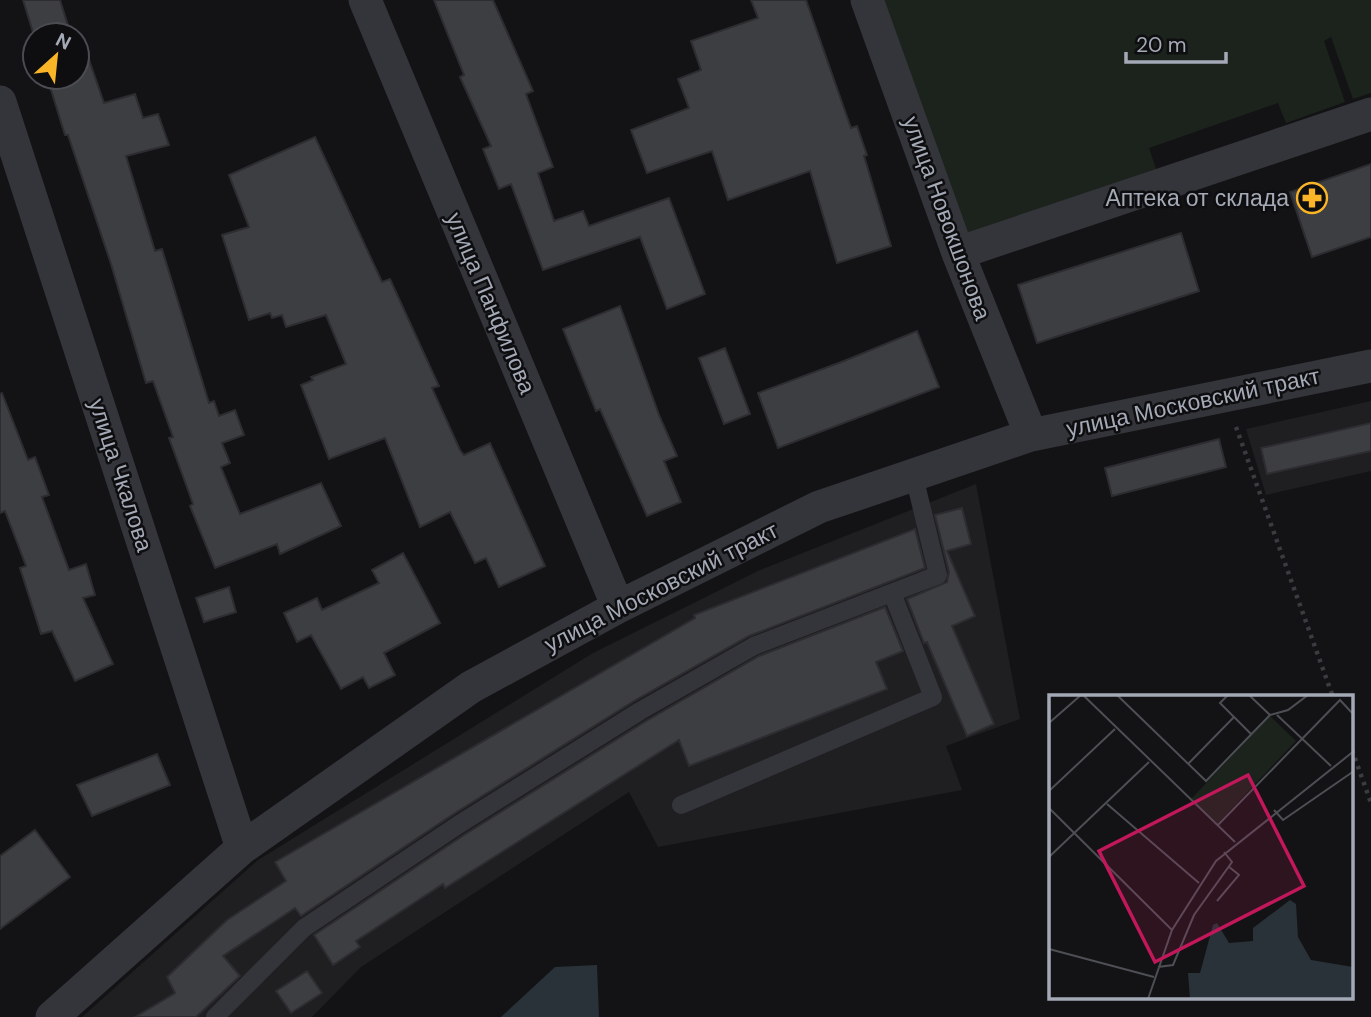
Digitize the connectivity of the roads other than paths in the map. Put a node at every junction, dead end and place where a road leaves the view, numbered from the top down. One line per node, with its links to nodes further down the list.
1 (365, 0): 10 (street, улица Панфилова)
2 (867, 0): 5 (street, улица Новокшонова)
3 (0, 102): 12 (street, улица Чкалова)
4 (1371, 114): 5 (street)
5 (958, 253): 7 (street, улица Новокшонова)
6 (1371, 366): 7 (street, улица Московский тракт)
7 (1031, 435): 8 (street, улица Московский тракт)
8 (914, 476): 9 (lane); 10 (street, улица Московский тракт)
9 (892, 593): 11 (lane); 14 (lane)
10 (618, 607): 12 (street, улица Московский тракт)
11 (681, 805)
12 (242, 848): 13 (street, улица Московский тракт)
13 (52, 1017)
14 (215, 1017)

